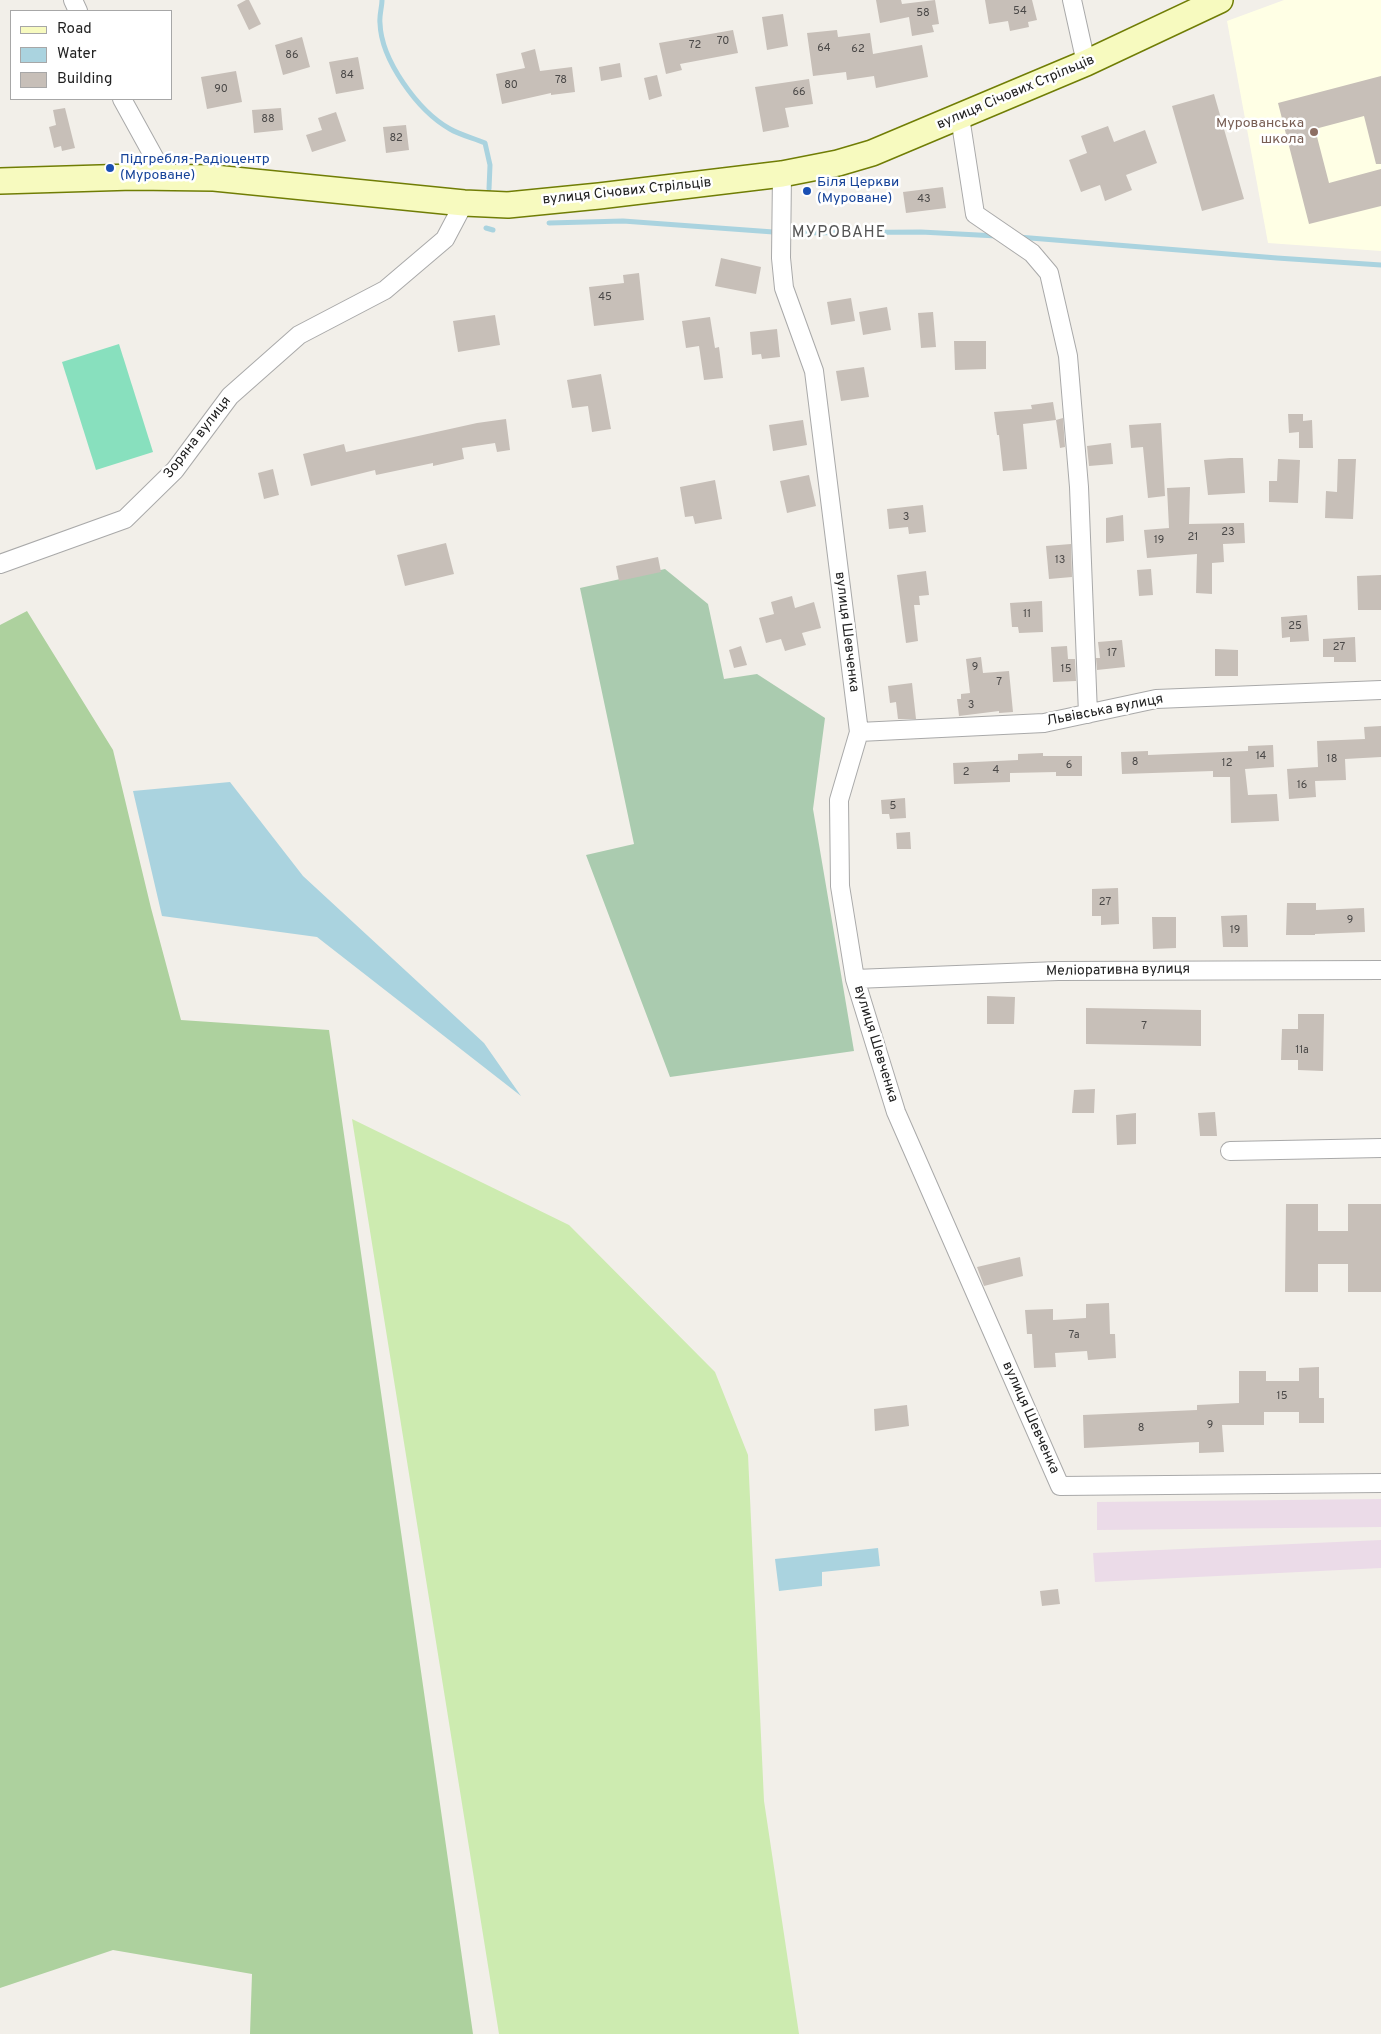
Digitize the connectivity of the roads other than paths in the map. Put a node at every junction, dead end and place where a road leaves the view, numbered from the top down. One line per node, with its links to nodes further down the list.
1 (1072, 0): 3 (street)
2 (1220, 0): 3 (street, вулиця Січових Стрільців)
3 (1086, 64): 5 (street, вулиця Січових Стрільців)
4 (123, 100): 7 (street)
5 (960, 118): 6 (street, вулиця Січових Стрільців); 12 (street)
6 (782, 174): 9 (street, вулиця Січових Стрільців); 13 (street, вулиця Шевченка)
7 (164, 177): 8 (street, вулиця Січових Стрільців); 9 (street, вулиця Січових Стрільців)
8 (0, 180)
9 (464, 203): 10 (street, Зоряна вулиця)
10 (0, 564)
11 (1381, 690): 12 (street, Львівська вулиця)
12 (1088, 714): 13 (street, Львівська вулиця)
13 (859, 732): 15 (street, вулиця Шевченка)
14 (1381, 970): 15 (street, Меліоративна вулиця)
15 (855, 979): 18 (street, вулиця Шевченка)
16 (1381, 1148): 17 (street)
17 (1230, 1151)
18 (1381, 1483)

